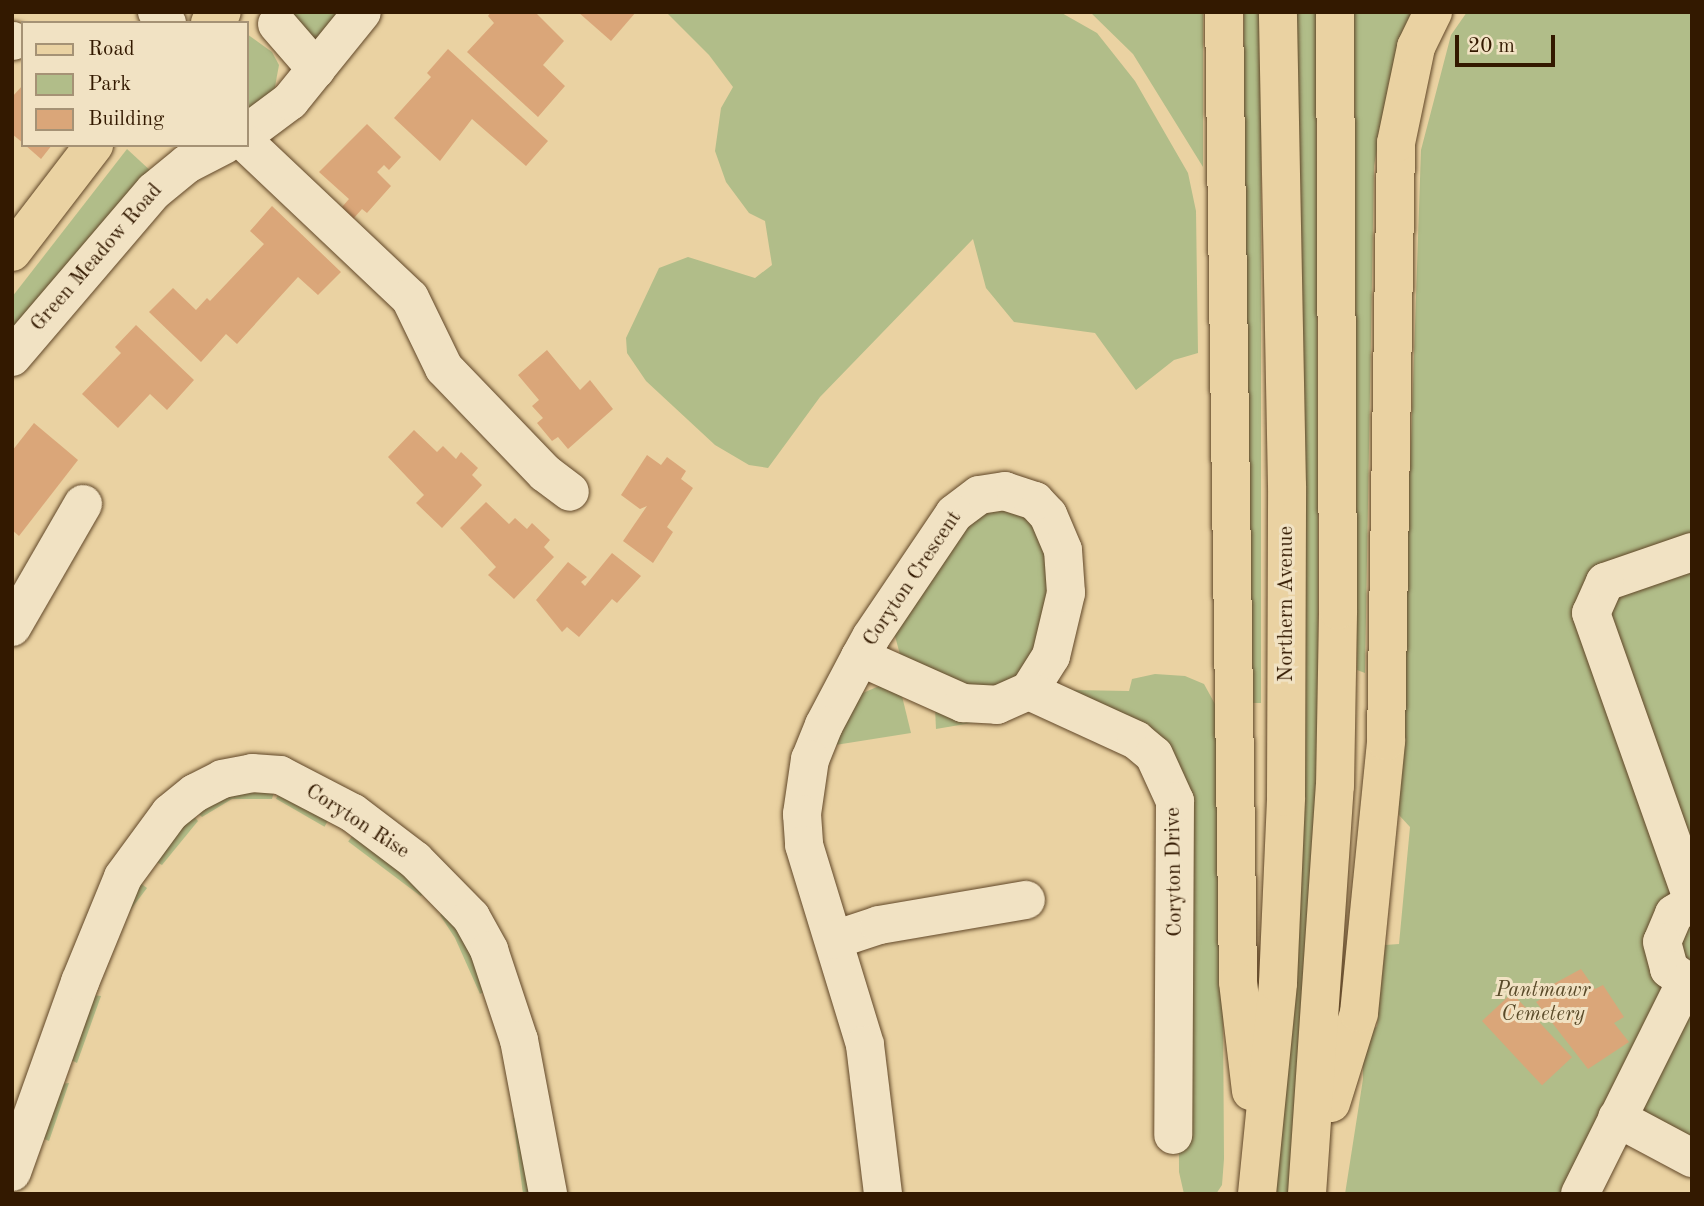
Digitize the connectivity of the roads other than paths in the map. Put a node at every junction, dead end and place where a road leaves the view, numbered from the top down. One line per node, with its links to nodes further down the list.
1 (362, 12): 7 (street)
2 (1224, 12): 29 (main road)
3 (1278, 12): 29 (main road, Northern Avenue)
4 (1335, 12): 30 (main road)
5 (1433, 12): 30 (main road)
6 (277, 24): 7 (street)
7 (316, 69): 8 (street)
8 (248, 132)
9 (248, 146): 14 (street)
10 (92, 147): 12 (main road)
11 (220, 147): 13 (street, Green Meadow Road)
12 (12, 252)
13 (12, 357)
14 (570, 492)
15 (83, 504): 17 (street)
16 (1692, 552): 20 (street)
17 (12, 626)
18 (860, 657): 19 (street, Coryton Crescent); 19 (street, Coryton Crescent); 23 (street, Coryton Crescent)
19 (1029, 691): 26 (street, Coryton Drive)
20 (1692, 898)
21 (1026, 900): 23 (street)
22 (1692, 904): 24 (street)
23 (834, 940): 32 (street, Coryton Crescent)
24 (1688, 984): 25 (street)
25 (1617, 1118): 27 (street); 33 (street)
26 (1173, 1135)
27 (1692, 1158)
28 (12, 1172): 31 (street, Coryton Rise)
29 (1259, 1180)
30 (1308, 1186)
31 (548, 1194)
32 (883, 1194)
33 (1580, 1194)

